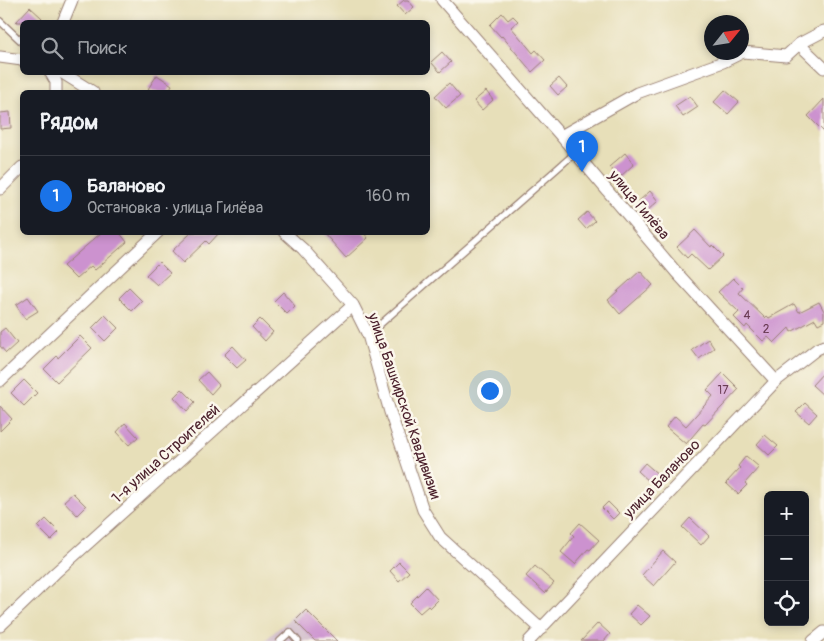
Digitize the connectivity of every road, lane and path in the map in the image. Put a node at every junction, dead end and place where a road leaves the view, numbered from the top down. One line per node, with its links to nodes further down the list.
1 (72, 0): 3 (street)
2 (442, 0): 15 (street, улица Гилёва)
3 (64, 20)
4 (0, 21): 6 (lane)
5 (824, 31): 7 (street)
6 (20, 40)
7 (799, 44): 10 (street); 15 (street)
8 (0, 58): 9 (street)
9 (20, 60)
10 (824, 68)
11 (52, 75): 13 (street)
12 (66, 75): 14 (street)
13 (56, 90)
14 (90, 90)
15 (561, 136): 16 (street, улица Гилёва)
16 (575, 153): 22 (lane); 25 (street, улица Гилёва)
17 (20, 169): 18 (street)
18 (0, 189)
19 (155, 235): 24 (street)
20 (287, 235): 21 (street, улица Башкирской Кавдивизии)
21 (353, 305): 22 (street, улица Башкирской Кавдивизии); 26 (street, 1-я улица Строителей)
22 (368, 335): 27 (street, улица Башкирской Кавдивизии)
23 (824, 346): 25 (street, улица Баланово)
24 (0, 381)
25 (776, 381): 27 (street, улица Баланово)
26 (0, 626)
27 (541, 629): 31 (street, улица Баланово)
28 (824, 632): 32 (street)
29 (280, 641): 30 (lane)
30 (298, 641)
31 (529, 641)
32 (813, 641)

